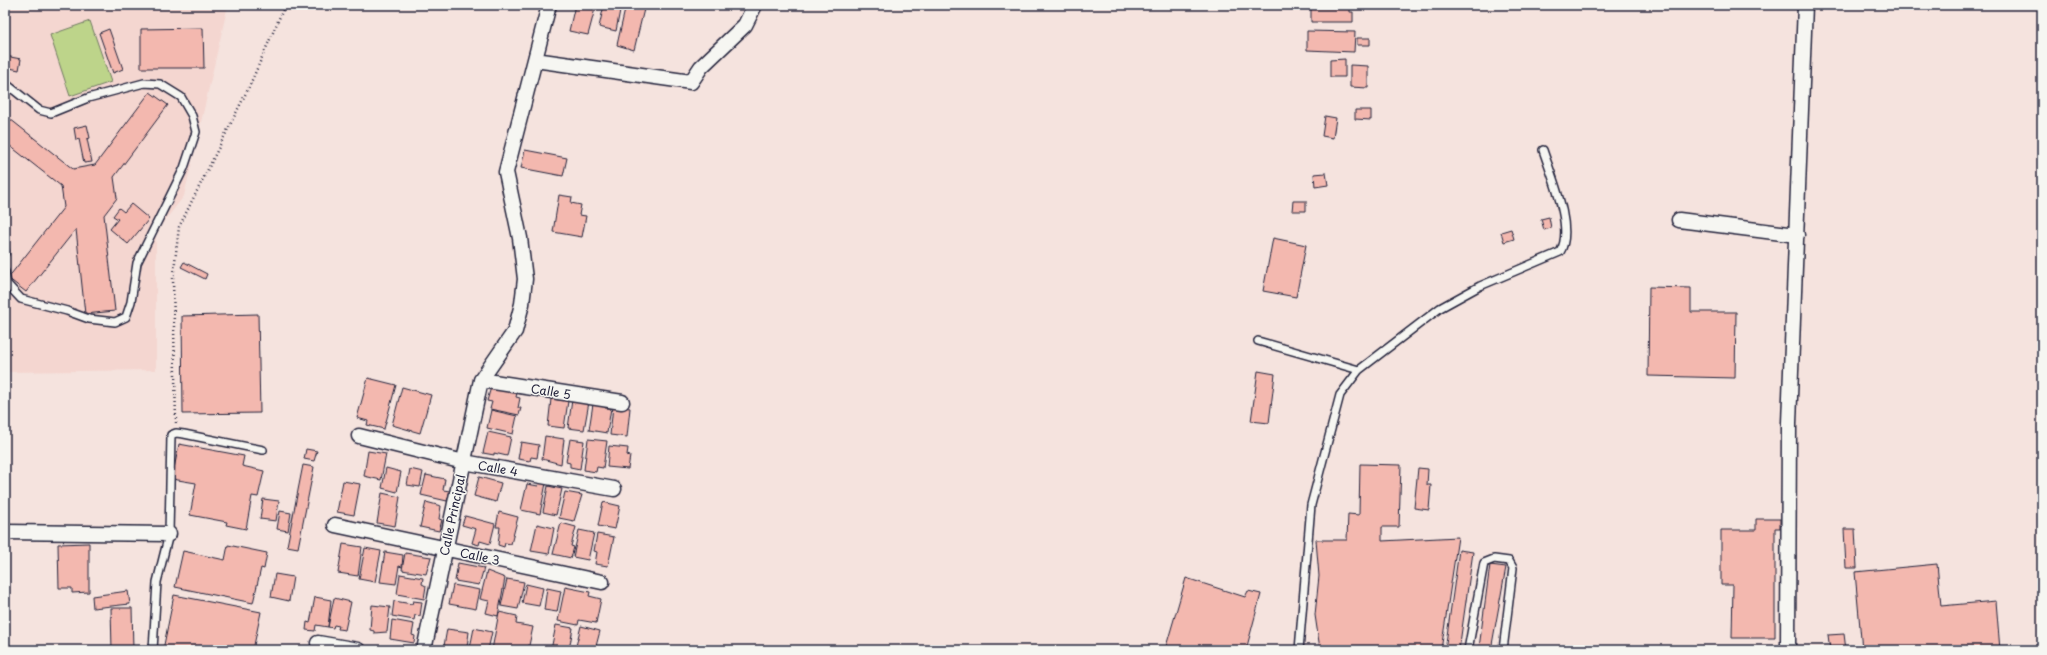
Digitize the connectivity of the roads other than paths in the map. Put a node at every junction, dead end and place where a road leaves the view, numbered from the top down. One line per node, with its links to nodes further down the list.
1 (549, 5): 4 (street)
2 (755, 5): 4 (street)
3 (1805, 5): 8 (street)
4 (535, 60): 12 (street)
5 (5, 83): 9 (lane)
6 (1543, 150): 11 (lane)
7 (1679, 220): 8 (street)
8 (1797, 235): 30 (street)
9 (5, 272)
10 (1258, 341): 11 (lane)
11 (1359, 370): 27 (lane)
12 (481, 380): 13 (street, Calle 5); 16 (street, Calle Principal)
13 (622, 402)
14 (359, 436): 16 (street, Calle 4)
15 (263, 450): 20 (lane)
16 (464, 462): 17 (street, Calle 4); 21 (street, Calle Principal)
17 (614, 489)
18 (335, 525): 21 (street, Calle 3)
19 (5, 532): 20 (street)
20 (168, 534): 24 (lane)
21 (445, 549): 22 (street, Calle 3); 26 (street, Calle Principal)
22 (602, 582)
23 (318, 643): 25 (street)
24 (153, 650)
25 (358, 650)
26 (424, 650)
27 (1299, 650)
28 (1468, 650): 29 (lane)
29 (1502, 650)
30 (1788, 650)

